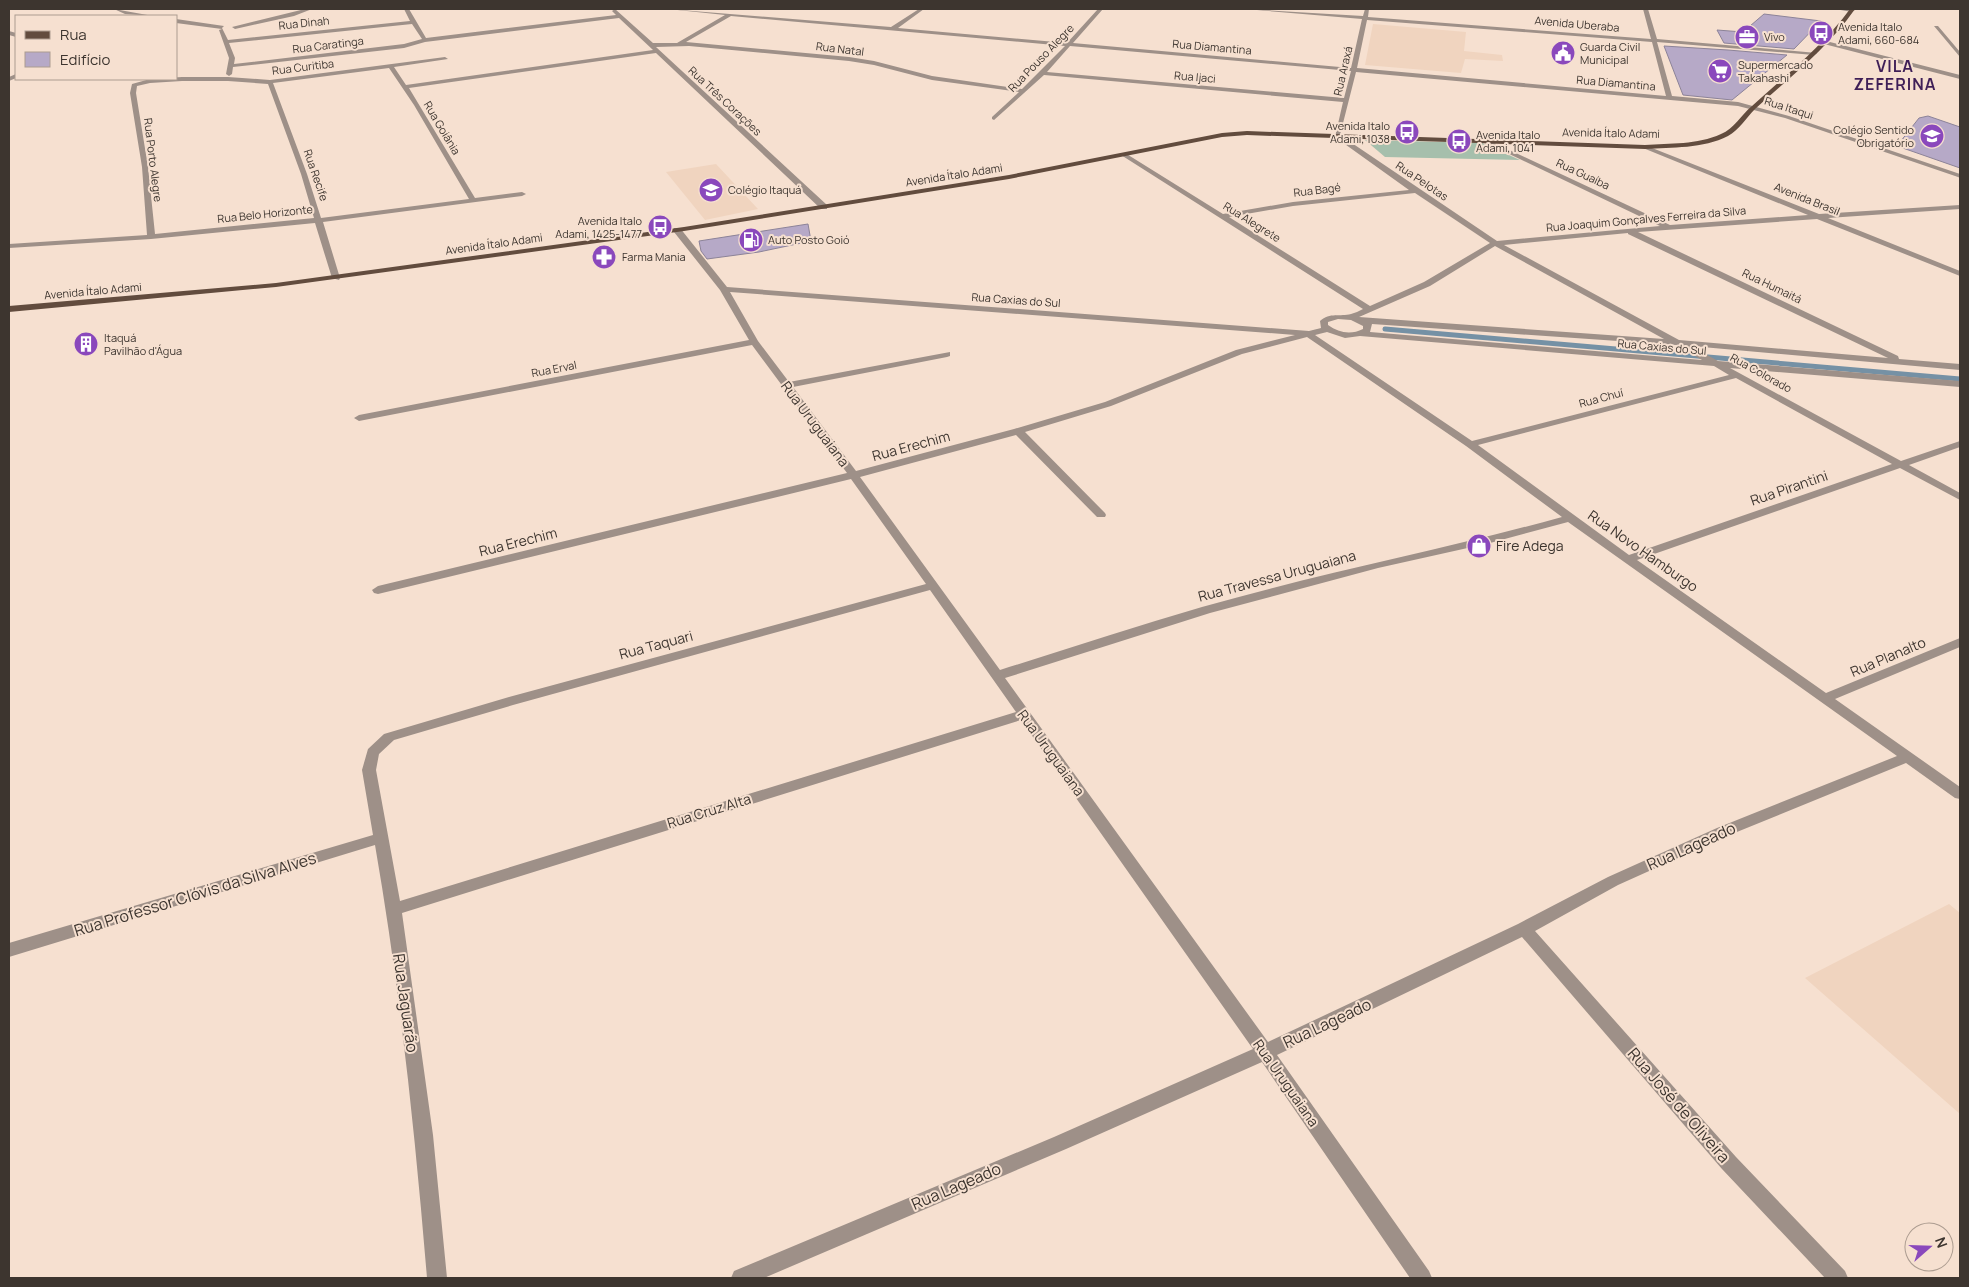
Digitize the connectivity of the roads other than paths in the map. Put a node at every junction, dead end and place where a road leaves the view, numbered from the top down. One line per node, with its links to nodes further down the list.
1 (117, 9): 14 (street)
2 (309, 9): 23 (street)
3 (407, 9): 19 (street)
4 (613, 9): 16 (street, Rua Três Corações)
5 (670, 9): 15 (street, Rua Diamantina)
6 (742, 9): 15 (street)
7 (922, 9): 24 (street)
8 (1101, 9): 31 (street, Rua Pouso Alegre)
9 (1248, 9): 17 (street, Avenida Uberaba)
10 (1367, 9): 17 (street, Rua Araxá)
11 (1646, 9): 26 (street)
12 (1838, 9): 13 (street)
13 (1852, 9): 28 (main road, Avenida Ítalo Adami)
14 (144, 15)
15 (730, 15): 24 (street, Rua Diamantina); 29 (street)
16 (620, 16): 25 (street, Rua Caratinga); 30 (street, Rua Três Corações)
17 (1365, 18): 26 (street, Avenida Uberaba); 38 (street, Rua Araxá)
18 (178, 21): 20 (street)
19 (413, 22): 25 (street); 27 (street, Rua Dinah)
20 (188, 23): 21 (street); 23 (street)
21 (178, 26)
22 (1936, 27): 34 (street)
23 (222, 28): 27 (street)
24 (892, 29): 31 (street, Rua Diamantina)
25 (426, 40): 36 (street, Rua Caratinga)
26 (1654, 40): 33 (street, Avenida Uberaba); 48 (street)
27 (227, 42): 36 (street)
28 (1826, 42): 33 (main road, Avenida Ítalo Adami); 40 (street)
29 (679, 44): 30 (street, Rua Natal); 47 (street, Rua Natal)
30 (651, 45): 32 (street, Rua Três Corações)
31 (1067, 45): 38 (street, Rua Diamantina); 39 (street, Rua Pouso Alegre)
32 (656, 51): 46 (street); 60 (street, Rua Três Corações)
33 (1814, 53): 50 (main road, Avenida Ítalo Adami)
34 (1960, 56)
35 (445, 59): 37 (street, Rua Curitiba)
36 (231, 66): 41 (street)
37 (391, 67): 44 (street, Rua Curitiba); 46 (street, Rua Goiânia)
38 (1354, 69): 48 (street, Rua Diamantina); 49 (street, Rua Araxá)
39 (1043, 73): 47 (street, Rua Pouso Alegre); 49 (street, Rua Ijaci)
40 (1960, 77)
41 (228, 79): 43 (street, Rua Curitiba); 44 (street, Rua Curitiba)
42 (162, 80): 45 (street, Rua Curitiba)
43 (178, 80)
44 (270, 82): 64 (street, Rua Recife)
45 (134, 85): 68 (street, Rua Porto Alegre)
46 (405, 87): 59 (street, Rua Goiânia)
47 (1024, 91): 51 (street, Rua Pouso Alegre)
48 (1669, 98): 50 (street, Rua Diamantina)
49 (1346, 100): 52 (street, Rua Araxá)
50 (1753, 107): 54 (main road, Avenida Ítalo Adami); 56 (street, Rua Itaqui)
51 (994, 118)
52 (1337, 136): 53 (main road, Avenida Ítalo Adami); 55 (main road, Avenida Ítalo Adami); 57 (street, Rua Pelotas)
53 (1486, 141): 54 (main road, Avenida Ítalo Adami); 65 (street, Rua Guaíba)
54 (1646, 147): 63 (street, Avenida Brasil)
55 (1123, 154): 60 (main road, Avenida Ítalo Adami); 62 (street, Rua Alegrete)
56 (1960, 176)
57 (1416, 191): 62 (street, Rua Bagé); 69 (street, Rua Pelotas)
58 (522, 194): 59 (street, Rua Belo Horizonte)
59 (474, 200): 64 (street, Rua Belo Horizonte)
60 (824, 207): 66 (main road, Avenida Ítalo Adami)
61 (1960, 207): 63 (street, Rua Joaquim Gonçalves Ferreira da Silva)
62 (1223, 216): 75 (street, Rua Alegrete)
63 (1822, 217): 65 (street, Rua Joaquim Gonçalves Ferreira da Silva); 71 (street, Avenida Brasil)
64 (319, 220): 68 (street, Rua Belo Horizonte); 72 (street, Rua Recife)
65 (1670, 228): 67 (street, Rua Joaquim Gonçalves Ferreira da Silva)
66 (677, 230): 72 (main road, Avenida Ítalo Adami); 73 (street, Rua Uruguaiana)
67 (1631, 232): 69 (street, Rua Joaquim Gonçalves Ferreira da Silva); 85 (street, Rua Humaitá)
68 (151, 237): 70 (street, Rua Belo Horizonte)
69 (1495, 243): 75 (street, Rua Joaquim Gonçalves Ferreira da Silva); 82 (street, Rua Colorado)
70 (9, 246)
71 (1960, 274)
72 (336, 278): 74 (main road, Avenida Ítalo Adami)
73 (724, 289): 79 (street, Rua Caxias do Sul); 81 (street, Rua Uruguaiana)
74 (9, 309)
75 (1369, 309): 76 (street, Rua Joaquim Gonçalves Ferreira da Silva)
76 (1352, 317): 77 (street); 78 (street)
77 (1362, 320): 80 (street); 82 (street, Rua Caxias do Sul)
78 (1327, 329): 79 (street, Rua Erechim); 80 (street, Rua Erechim)
79 (1307, 333): 91 (street, Rua Erechim); 92 (street, Rua Novo Hamburgo)
80 (1361, 334): 84 (street, Rua Caxias do Sul)
81 (754, 342): 89 (street, Rua Uruguaiana); 90 (street, Rua Erval)
82 (1684, 344): 84 (street, Rua Colorado); 85 (street, Rua Caxias do Sul)
83 (947, 354): 89 (street)
84 (1714, 361): 87 (street, Rua Colorado); 88 (street, Rua Caxias do Sul)
85 (1903, 362): 86 (street, Rua Caxias do Sul)
86 (1960, 366)
87 (1738, 375): 92 (street, Rua Chuí); 94 (street, Rua Colorado)
88 (1960, 384)
89 (787, 385): 95 (street, Rua Uruguaiana)
90 (359, 418)
91 (1018, 432): 95 (street, Rua Erechim); 97 (street)
92 (1470, 444): 98 (street, Rua Novo Hamburgo)
93 (1960, 444): 94 (street, Rua Pirantini)
94 (1901, 465): 96 (street, Rua Colorado); 99 (street, Rua Pirantini)
95 (854, 475): 100 (street, Rua Uruguaiana); 101 (street, Rua Erechim)
96 (1960, 497)
97 (1101, 515)
98 (1570, 518): 99 (street, Rua Novo Hamburgo); 103 (street, Rua Travessa Uruguaiana)
99 (1628, 559): 104 (street, Rua Novo Hamburgo)
100 (932, 586): 103 (street, Rua Uruguaiana); 106 (street, Rua Taquari)
101 (378, 590)
102 (1960, 642): 104 (street, Rua Planalto)
103 (996, 676): 105 (street, Rua Uruguaiana)
104 (1826, 698): 107 (street, Rua Novo Hamburgo)
105 (1024, 714): 110 (street, Rua Cruz Alta); 113 (street, Rua Uruguaiana)
106 (389, 736): 109 (street, Rua Jaguarão)
107 (1908, 757): 108 (street, Rua Novo Hamburgo); 111 (street, Rua Lageado)
108 (1960, 794)
109 (381, 838): 110 (street, Rua Jaguarão); 112 (street, Rua Professor Clóvis da Silva Alves)
110 (394, 909): 114 (street, Rua Jaguarão)
111 (1524, 929): 113 (street, Rua Lageado); 117 (street, Rua José de Oliveira)
112 (9, 950)
113 (1265, 1052): 115 (street, Rua Lageado); 116 (street, Rua Uruguaiana)
114 (437, 1278)
115 (741, 1278)
116 (1422, 1278)
117 (1838, 1278)

